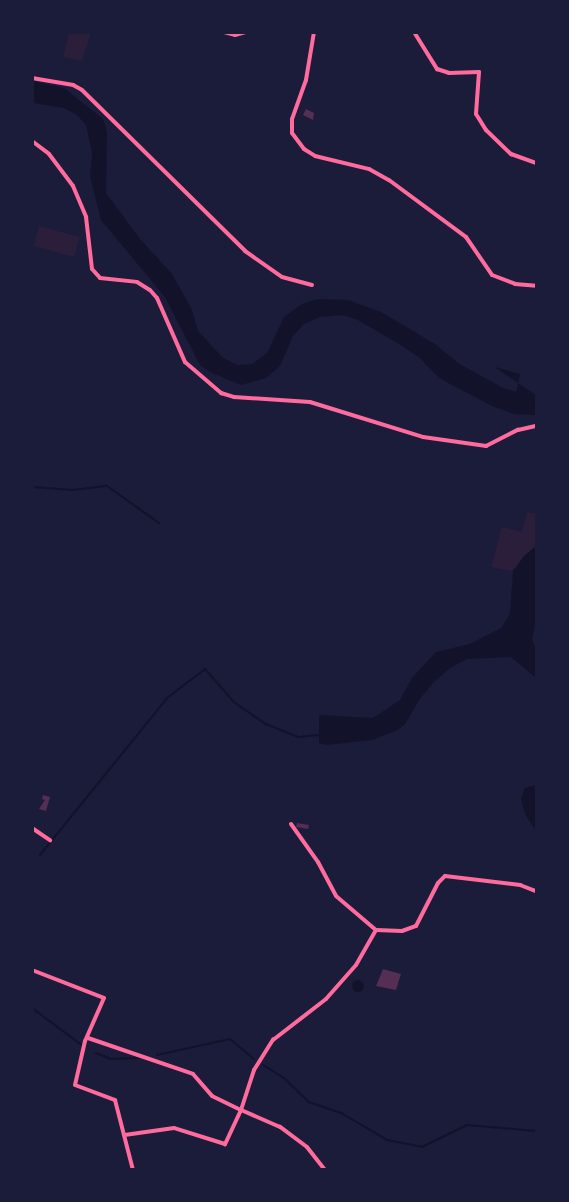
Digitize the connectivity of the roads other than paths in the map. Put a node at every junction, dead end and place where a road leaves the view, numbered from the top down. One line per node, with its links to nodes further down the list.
1 (224, 32): 2 (street)
2 (246, 32)
3 (314, 32): 9 (street)
4 (414, 32): 7 (street)
5 (32, 78): 8 (street)
6 (32, 141): 10 (street)
7 (536, 163)
8 (312, 285)
9 (536, 286)
10 (536, 426)
11 (291, 824): 15 (street)
12 (32, 828): 13 (street)
13 (50, 840)
14 (536, 891): 15 (street)
15 (376, 930): 18 (street)
16 (32, 970): 17 (street)
17 (88, 1038): 18 (street); 19 (street)
18 (241, 1110): 19 (street); 21 (street)
19 (124, 1135): 20 (street)
20 (133, 1170)
21 (325, 1170)

